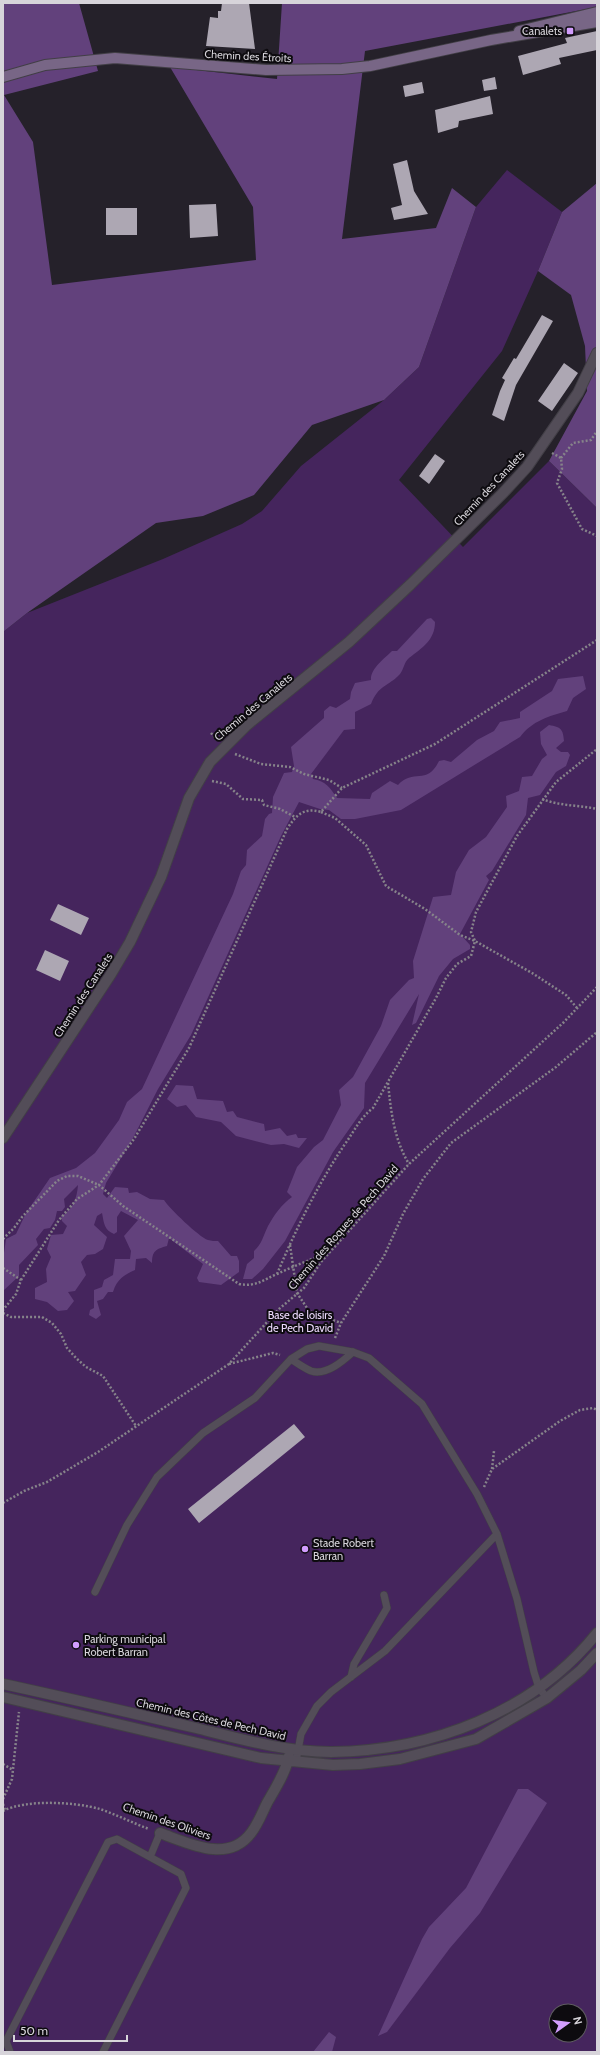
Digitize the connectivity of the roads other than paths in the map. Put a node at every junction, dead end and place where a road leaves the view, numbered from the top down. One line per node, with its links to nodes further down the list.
1 (597, 12): 3 (main road, Chemin des Étroits)
2 (597, 22): 3 (main road, Chemin des Étroits)
3 (491, 40): 4 (main road, Chemin des Étroits)
4 (3, 77)
5 (597, 352): 6 (street, Chemin des Canalets)
6 (3, 1138)
7 (353, 1352): 8 (lane); 8 (lane); 9 (lane)
8 (291, 1359): 10 (lane)
9 (497, 1534): 14 (lane); 16 (lane)
10 (95, 1592)
11 (384, 1595): 14 (lane)
12 (597, 1634): 16 (street, Chemin des Côtes de Pech David)
13 (597, 1653): 18 (street)
14 (352, 1677): 19 (lane)
15 (3, 1684): 19 (street, Chemin des Côtes de Pech David)
16 (539, 1688): 18 (lane); 19 (street, Chemin des Côtes de Pech David)
17 (3, 1697): 20 (street)
18 (547, 1698): 20 (street)
19 (294, 1749): 20 (street, Chemin des Oliviers)
20 (292, 1762): 21 (street, Chemin des Oliviers)
21 (160, 1833): 22 (lane)
22 (150, 1857): 23 (lane); 24 (lane)
23 (10, 2052)
24 (103, 2052)

